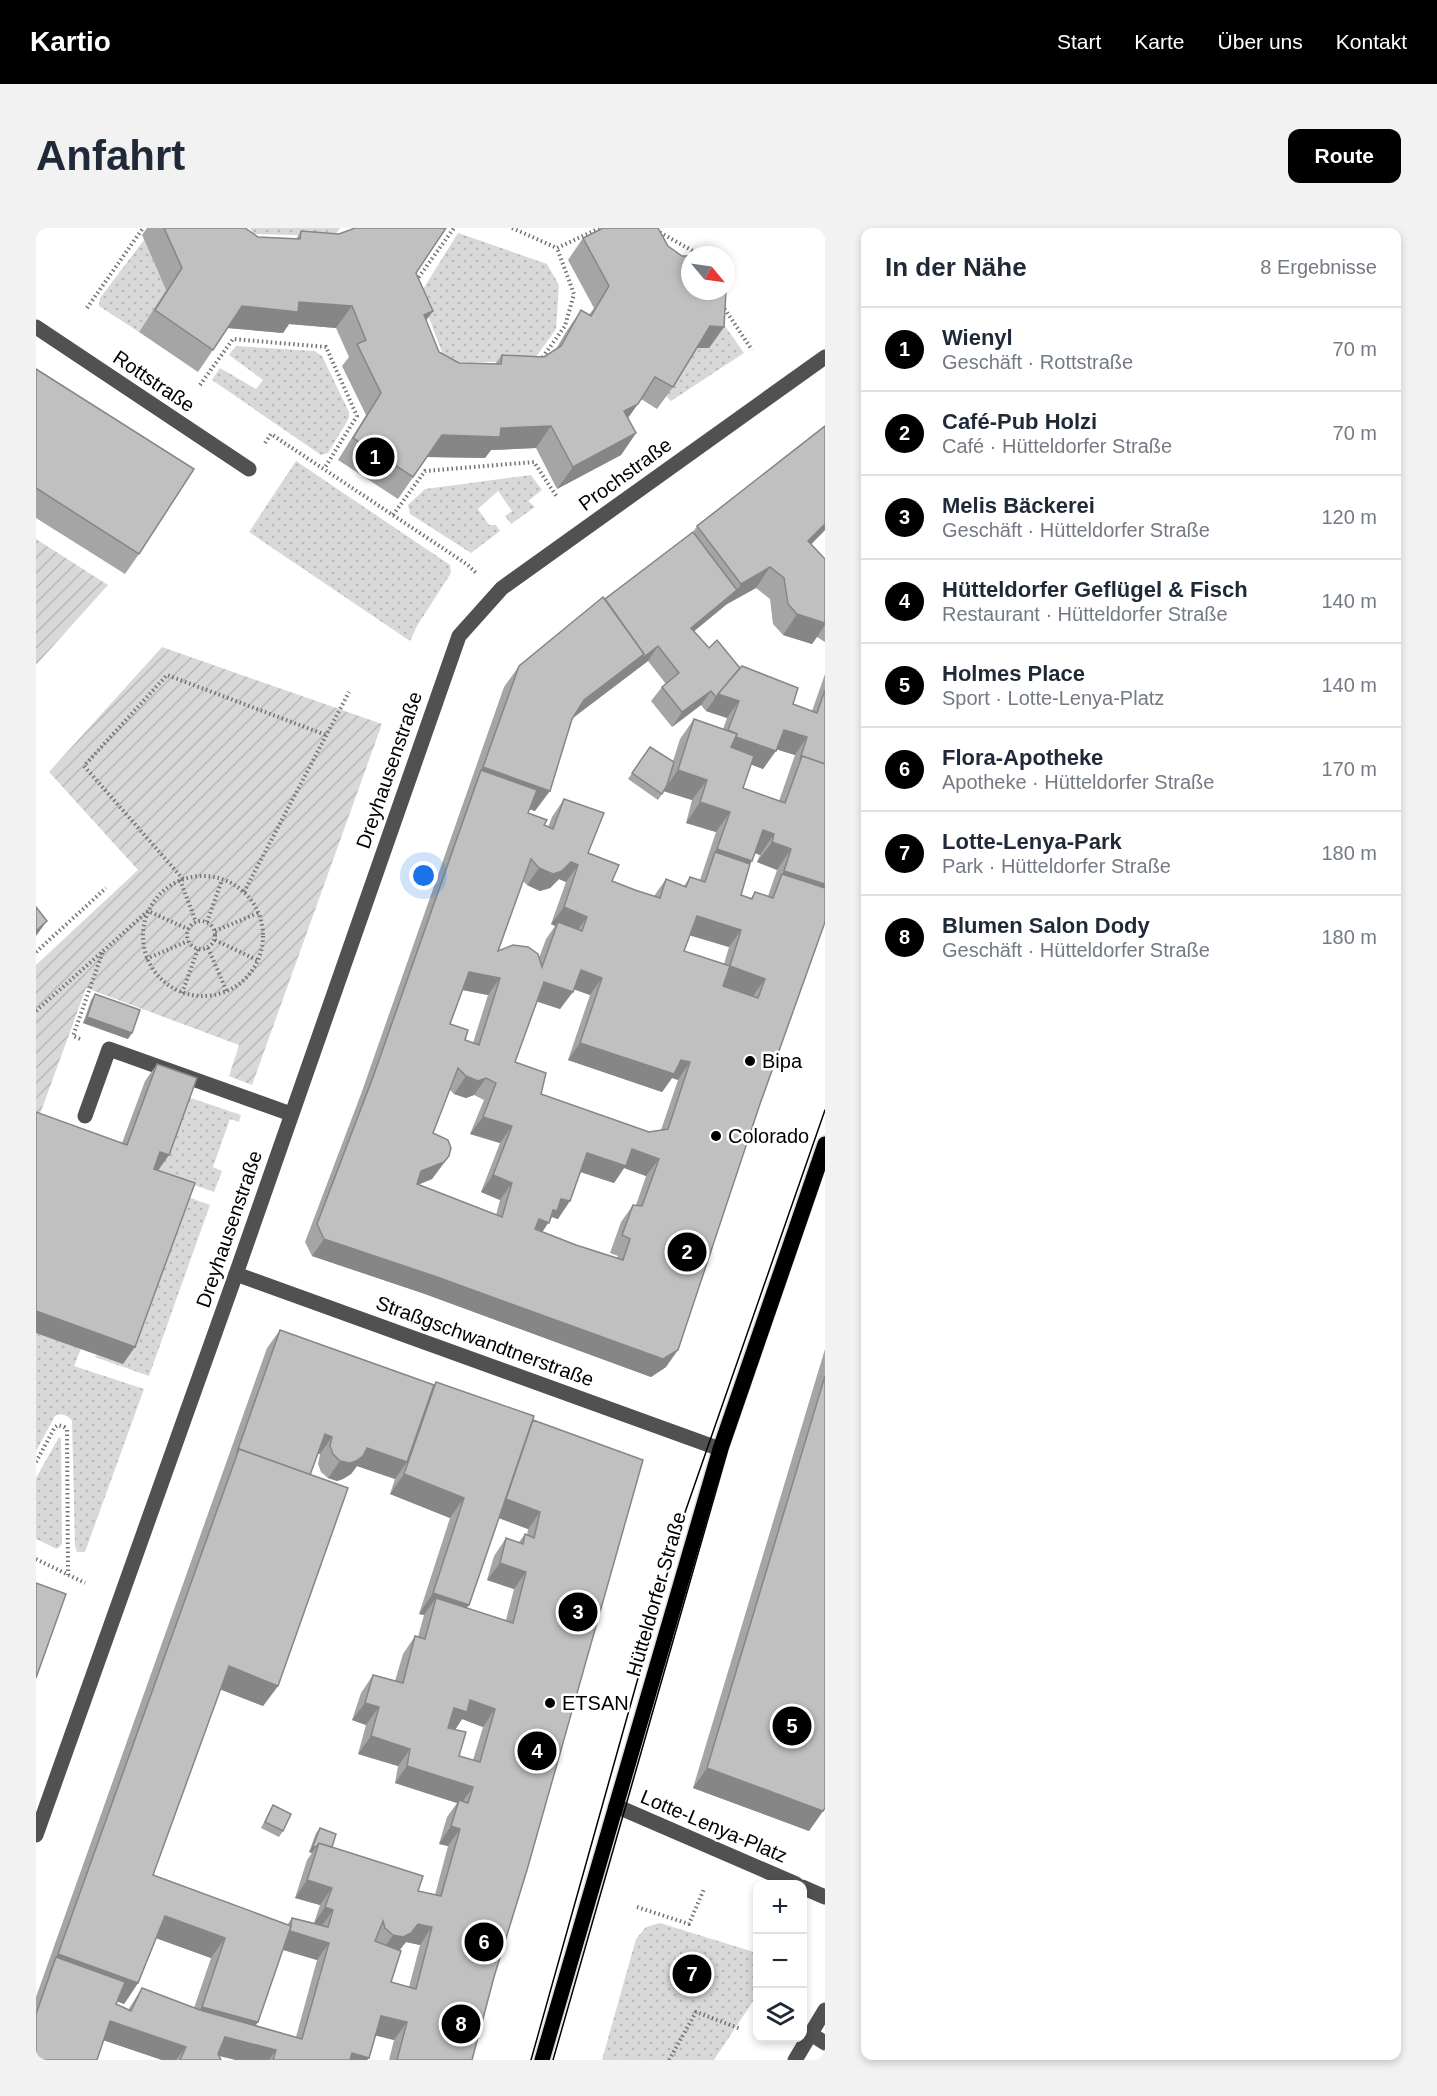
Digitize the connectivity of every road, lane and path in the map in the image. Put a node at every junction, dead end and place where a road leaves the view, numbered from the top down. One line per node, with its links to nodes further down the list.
1 (142, 228): 10 (path)
2 (454, 228): 8 (path)
3 (512, 228): 7 (path)
4 (600, 228): 7 (path)
5 (652, 228): 6 (path)
6 (684, 246)
7 (557, 248): 14 (path)
8 (412, 287)
9 (719, 300): 12 (path)
10 (87, 308)
11 (36, 327): 16 (street, Rottstraße)
12 (752, 350)
13 (825, 357): 20 (street, Prochstraße)
14 (538, 364)
15 (200, 385): 17 (path)
16 (249, 469): 17 (path)
17 (324, 469): 19 (path)
18 (557, 497): 19 (path)
19 (393, 515): 20 (path)
20 (497, 593): 21 (street, Prochstraße)
21 (459, 636): 46 (street, Dreyhausenstraße)
22 (349, 692): 23 (path)
23 (326, 735): 24 (path); 27 (path)
24 (182, 880): 25 (path); 28 (path); 30 (path)
25 (222, 880): 27 (path); 31 (path)
26 (106, 888): 39 (path)
27 (244, 892): 29 (path)
28 (148, 911): 32 (path); 38 (path); 40 (path)
29 (258, 913): 33 (path); 41 (path)
30 (196, 922): 31 (path); 32 (path)
31 (207, 922): 33 (path)
32 (188, 929): 35 (path)
33 (215, 930): 34 (path)
34 (215, 940): 36 (path); 41 (path)
35 (188, 941): 37 (path); 40 (path)
36 (208, 948): 37 (path); 42 (path)
37 (198, 949): 43 (path)
38 (104, 950): 44 (path); 45 (path)
39 (36, 952)
40 (146, 959): 43 (path)
41 (258, 960): 42 (path)
42 (227, 992): 43 (path)
43 (182, 993)
44 (36, 1011)
45 (109, 1049): 46 (street); 47 (street)
46 (291, 1113): 49 (street, Dreyhausenstraße)
47 (85, 1116)
48 (825, 1144): 50 (main road, Hütteldorfer Straße)
49 (236, 1274): 50 (street, Straßgschwandtnerstraße); 56 (street, Dreyhausenstraße)
50 (720, 1449): 55 (main road, Hütteldorfer Straße)
51 (36, 1462): 53 (path)
52 (36, 1559): 53 (path)
53 (68, 1575): 54 (path)
54 (85, 1583)
55 (616, 1806): 57 (street, Lotte-Lenya-Platz); 66 (main road, Hütteldorfer Straße)
56 (36, 1835)
57 (787, 1880)
58 (704, 1889): 61 (path)
59 (807, 1889): 60 (street, Lotte-Lenya-Platz)
60 (825, 1897)
61 (637, 1907)
62 (825, 2010): 64 (street)
63 (741, 2029): 67 (path)
64 (811, 2034): 65 (street); 68 (street)
65 (825, 2043)
66 (542, 2060)
67 (669, 2060)
68 (795, 2060)

